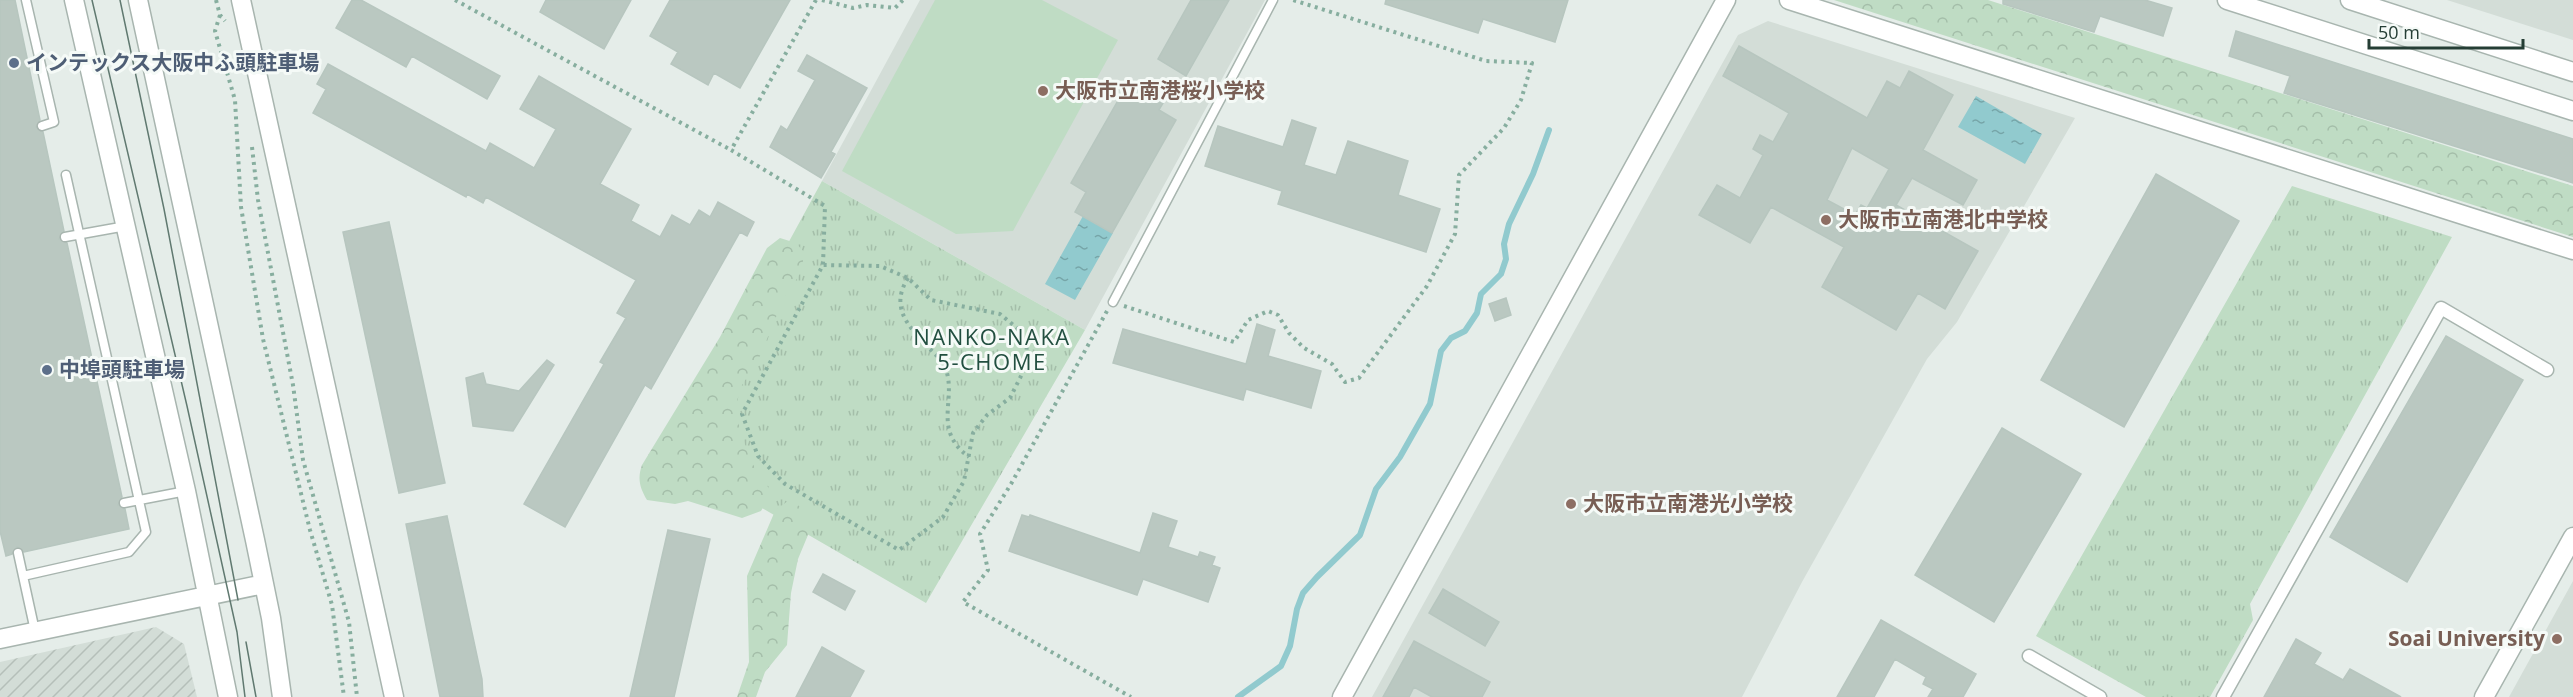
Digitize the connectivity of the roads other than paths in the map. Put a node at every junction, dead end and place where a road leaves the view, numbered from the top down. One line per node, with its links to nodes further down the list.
1 (26, 0): 12 (lane)
2 (74, 0): 14 (street)
3 (138, 0): 26 (street)
4 (241, 0): 33 (street)
5 (1273, 0): 18 (lane)
6 (1726, 0): 34 (street)
7 (1790, 0): 17 (street)
8 (2227, 0): 11 (street)
9 (2350, 0): 10 (street)
10 (2573, 72)
11 (2573, 111)
12 (42, 126)
13 (66, 175): 15 (lane)
14 (126, 226): 15 (lane); 20 (street)
15 (80, 235): 16 (lane); 21 (lane)
16 (65, 237)
17 (2573, 250)
18 (1113, 302)
19 (2547, 370): 36 (street)
20 (186, 491): 21 (lane); 27 (street)
21 (139, 500): 22 (lane); 25 (lane)
22 (123, 503)
23 (2573, 537): 37 (street)
24 (18, 553): 25 (lane)
25 (23, 576): 28 (lane)
26 (264, 584): 27 (street); 32 (street)
27 (207, 596): 28 (street); 31 (street)
28 (35, 631): 29 (street)
29 (0, 639)
30 (2028, 656): 35 (street)
31 (228, 697)
32 (282, 697)
33 (394, 697)
34 (1342, 697)
35 (2100, 697)
36 (2223, 697)
37 (2484, 697)

